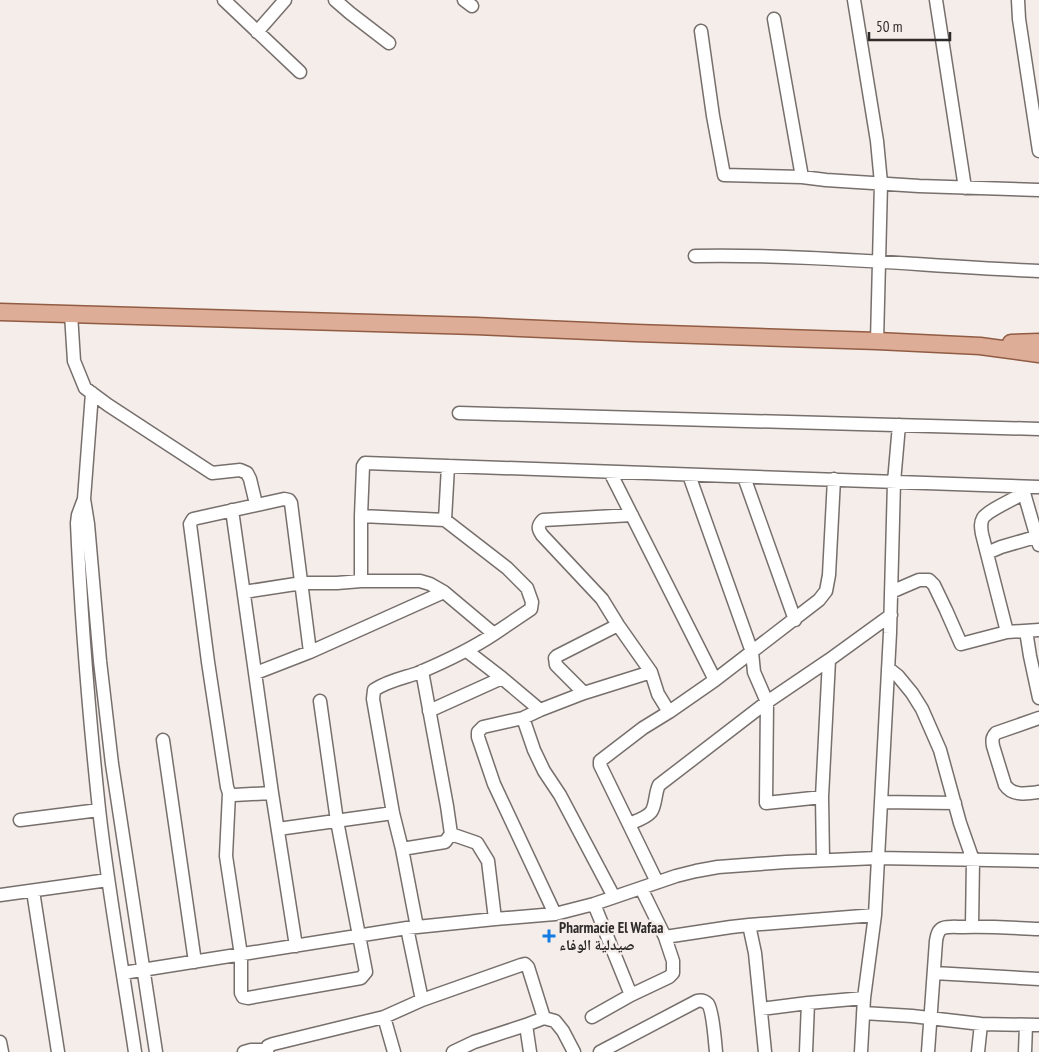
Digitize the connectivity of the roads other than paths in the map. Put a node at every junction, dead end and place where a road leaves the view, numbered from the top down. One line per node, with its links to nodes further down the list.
1 (224, 0): 9 (street)
2 (285, 0): 9 (street)
3 (335, 0): 10 (street)
4 (854, 0): 14 (street)
5 (936, 0): 15 (street)
6 (1018, 0): 12 (street)
7 (774, 19): 13 (street)
8 (701, 31): 13 (street)
9 (257, 32): 11 (street)
10 (389, 43)
11 (300, 72)
12 (1039, 151)
13 (802, 177): 14 (street)
14 (881, 183): 15 (street); 18 (street)
15 (965, 188): 16 (street)
16 (1039, 190)
17 (695, 256): 18 (street)
18 (880, 262): 19 (street); 22 (street)
19 (1039, 271)
20 (0, 312): 21 (main road)
21 (71, 314): 22 (main road); 26 (street)
22 (878, 341): 24 (main road)
23 (1039, 342): 24 (main road)
24 (980, 346): 25 (main road)
25 (1039, 354)
26 (92, 393): 38 (street); 39 (street)
27 (459, 413): 28 (street)
28 (900, 425): 29 (street); 35 (street)
29 (1039, 429)
30 (448, 466): 31 (street); 42 (street); 43 (street)
31 (610, 472): 32 (street); 41 (street)
32 (689, 475): 33 (street); 59 (street)
33 (744, 477): 34 (street); 52 (street)
34 (834, 480): 35 (street); 52 (street)
35 (894, 482): 37 (street); 50 (street)
36 (1039, 487): 37 (street)
37 (1023, 490): 44 (street); 45 (street)
38 (84, 499): 83 (street); 114 (street)
39 (256, 504): 40 (street); 47 (street)
40 (232, 510): 48 (street); 78 (street)
41 (632, 515): 53 (street); 66 (street)
42 (361, 516): 43 (street); 46 (street)
43 (445, 520): 56 (street)
44 (1038, 539): 45 (street)
45 (987, 553): 55 (street)
46 (361, 581): 47 (street); 49 (street)
47 (302, 583): 48 (street); 58 (street)
48 (244, 592): 64 (street)
49 (444, 592): 56 (street); 58 (street)
50 (891, 592): 51 (street); 55 (street)
51 (890, 615): 60 (street); 61 (street)
52 (795, 620): 59 (street)
53 (618, 625): 63 (street); 67 (street)
54 (1033, 630): 55 (street); 68 (street)
55 (1007, 632)
56 (494, 634): 57 (street)
57 (467, 651): 62 (street); 65 (street)
58 (310, 652): 64 (street)
59 (752, 652): 66 (street); 70 (street)
60 (829, 660): 70 (street); 80 (street)
61 (888, 668): 81 (street); 82 (street)
62 (422, 671): 72 (street); 84 (street)
63 (651, 672): 67 (street); 73 (street)
64 (256, 673): 79 (street)
65 (502, 678): 71 (street); 72 (street)
66 (715, 680): 73 (street)
67 (584, 693): 71 (street)
68 (1039, 698)
69 (320, 702): 86 (street)
70 (767, 702): 80 (street); 87 (street)
71 (540, 710): 74 (street)
72 (429, 711): 89 (street)
73 (669, 712): 87 (street)
74 (523, 718): 100 (street); 102 (street)
75 (1039, 718): 77 (street)
76 (163, 740): 113 (street)
77 (1039, 792)
78 (229, 793): 79 (street); 112 (street)
79 (272, 793): 88 (street)
80 (822, 797): 92 (street)
81 (881, 802): 82 (street); 91 (street)
82 (955, 803): 93 (street)
83 (99, 810): 85 (street); 95 (street)
84 (393, 813): 86 (street); 90 (street)
85 (20, 820)
86 (337, 821): 88 (street); 109 (street)
87 (629, 824): 96 (street)
88 (278, 829): 111 (street)
89 (451, 834): 90 (street); 104 (street)
90 (402, 849): 107 (street)
91 (878, 858): 92 (street); 93 (street); 103 (street)
92 (822, 860): 96 (street)
93 (973, 860): 94 (street); 106 (street)
94 (1039, 861)
95 (108, 880): 98 (street); 115 (street)
96 (657, 882): 97 (street)
97 (641, 888): 100 (street); 110 (street)
98 (33, 891): 99 (street); 135 (street)
99 (0, 896)
100 (614, 897): 101 (street)
101 (594, 904): 102 (street); 118 (street)
102 (555, 914): 104 (street)
103 (875, 915): 105 (street); 119 (street)
104 (495, 918): 107 (street)
105 (749, 925): 110 (street); 122 (street)
106 (972, 926): 108 (street); 116 (street)
107 (412, 928): 109 (street); 120 (street)
108 (1039, 929)
109 (360, 936): 111 (street); 112 (street)
110 (664, 937): 118 (street)
111 (296, 946): 112 (street)
112 (241, 955): 113 (street)
113 (195, 962): 114 (street)
114 (143, 970): 115 (street); 137 (street)
115 (123, 973): 136 (street)
116 (934, 973): 117 (street); 127 (street)
117 (1039, 979)
118 (631, 995): 125 (street)
119 (864, 998): 121 (street); 123 (street)
120 (422, 1000): 124 (street); 126 (street)
121 (808, 1003): 122 (street); 146 (street)
122 (761, 1009): 145 (street)
123 (863, 1013): 127 (street); 147 (street)
124 (384, 1017): 133 (street); 139 (street)
125 (592, 1017)
126 (544, 1018): 129 (street); 142 (street)
127 (930, 1018): 128 (street); 148 (street)
128 (981, 1024): 130 (street); 149 (street)
129 (526, 1025): 132 (street); 141 (street)
130 (1033, 1025): 150 (street)
131 (0, 1042): 134 (street)
132 (475, 1047): 140 (street)
133 (267, 1051): 138 (street)
134 (2, 1052)
135 (58, 1052)
136 (135, 1052)
137 (156, 1052)
138 (244, 1052)
139 (394, 1052)
140 (453, 1052)
141 (530, 1052)
142 (574, 1052)
143 (600, 1052): 144 (street)
144 (716, 1052)
145 (765, 1052)
146 (806, 1052)
147 (861, 1052)
148 (928, 1052)
149 (978, 1052)
150 (1025, 1052)

